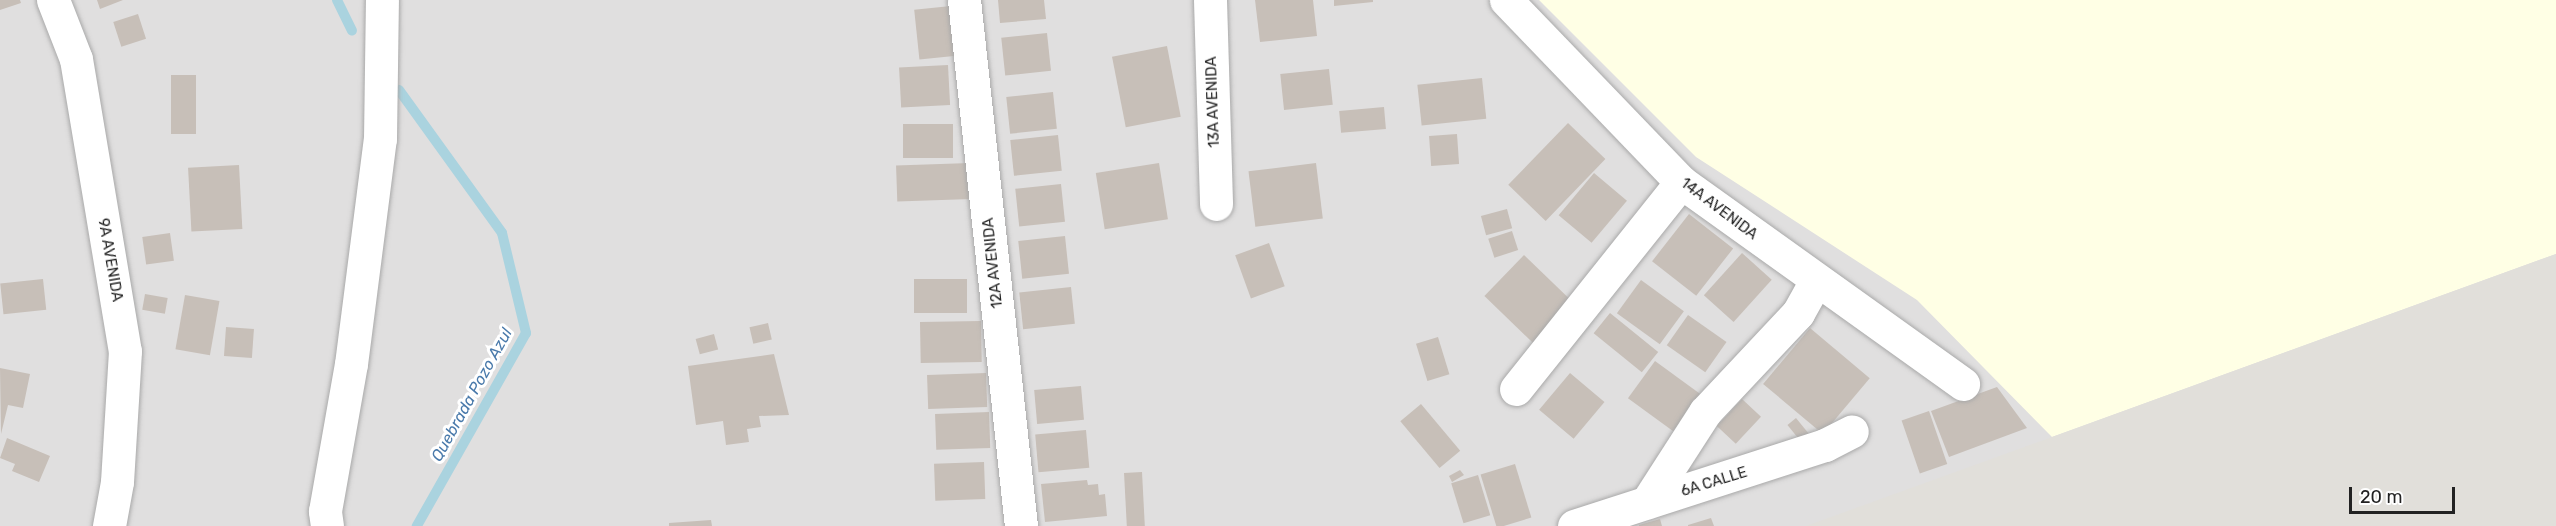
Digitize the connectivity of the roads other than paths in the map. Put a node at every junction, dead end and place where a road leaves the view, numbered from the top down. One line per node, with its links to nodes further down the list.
1 (53, 0): 13 (street, 9A AVENIDA)
2 (382, 0): 14 (street)
3 (964, 0): 15 (street, 12A AVENIDA)
4 (1210, 0): 7 (street, 13A AVENIDA)
5 (1506, 0): 6 (street, 14A AVENIDA)
6 (1681, 182): 8 (street, 14A AVENIDA); 10 (street)
7 (1216, 204)
8 (1816, 281): 9 (street, 14A AVENIDA); 12 (street)
9 (1963, 384)
10 (1516, 389)
11 (1852, 431): 12 (street, 6A CALLE)
12 (1647, 502): 16 (street, 6A CALLE)
13 (110, 526)
14 (327, 526)
15 (1021, 526)
16 (1574, 526)

